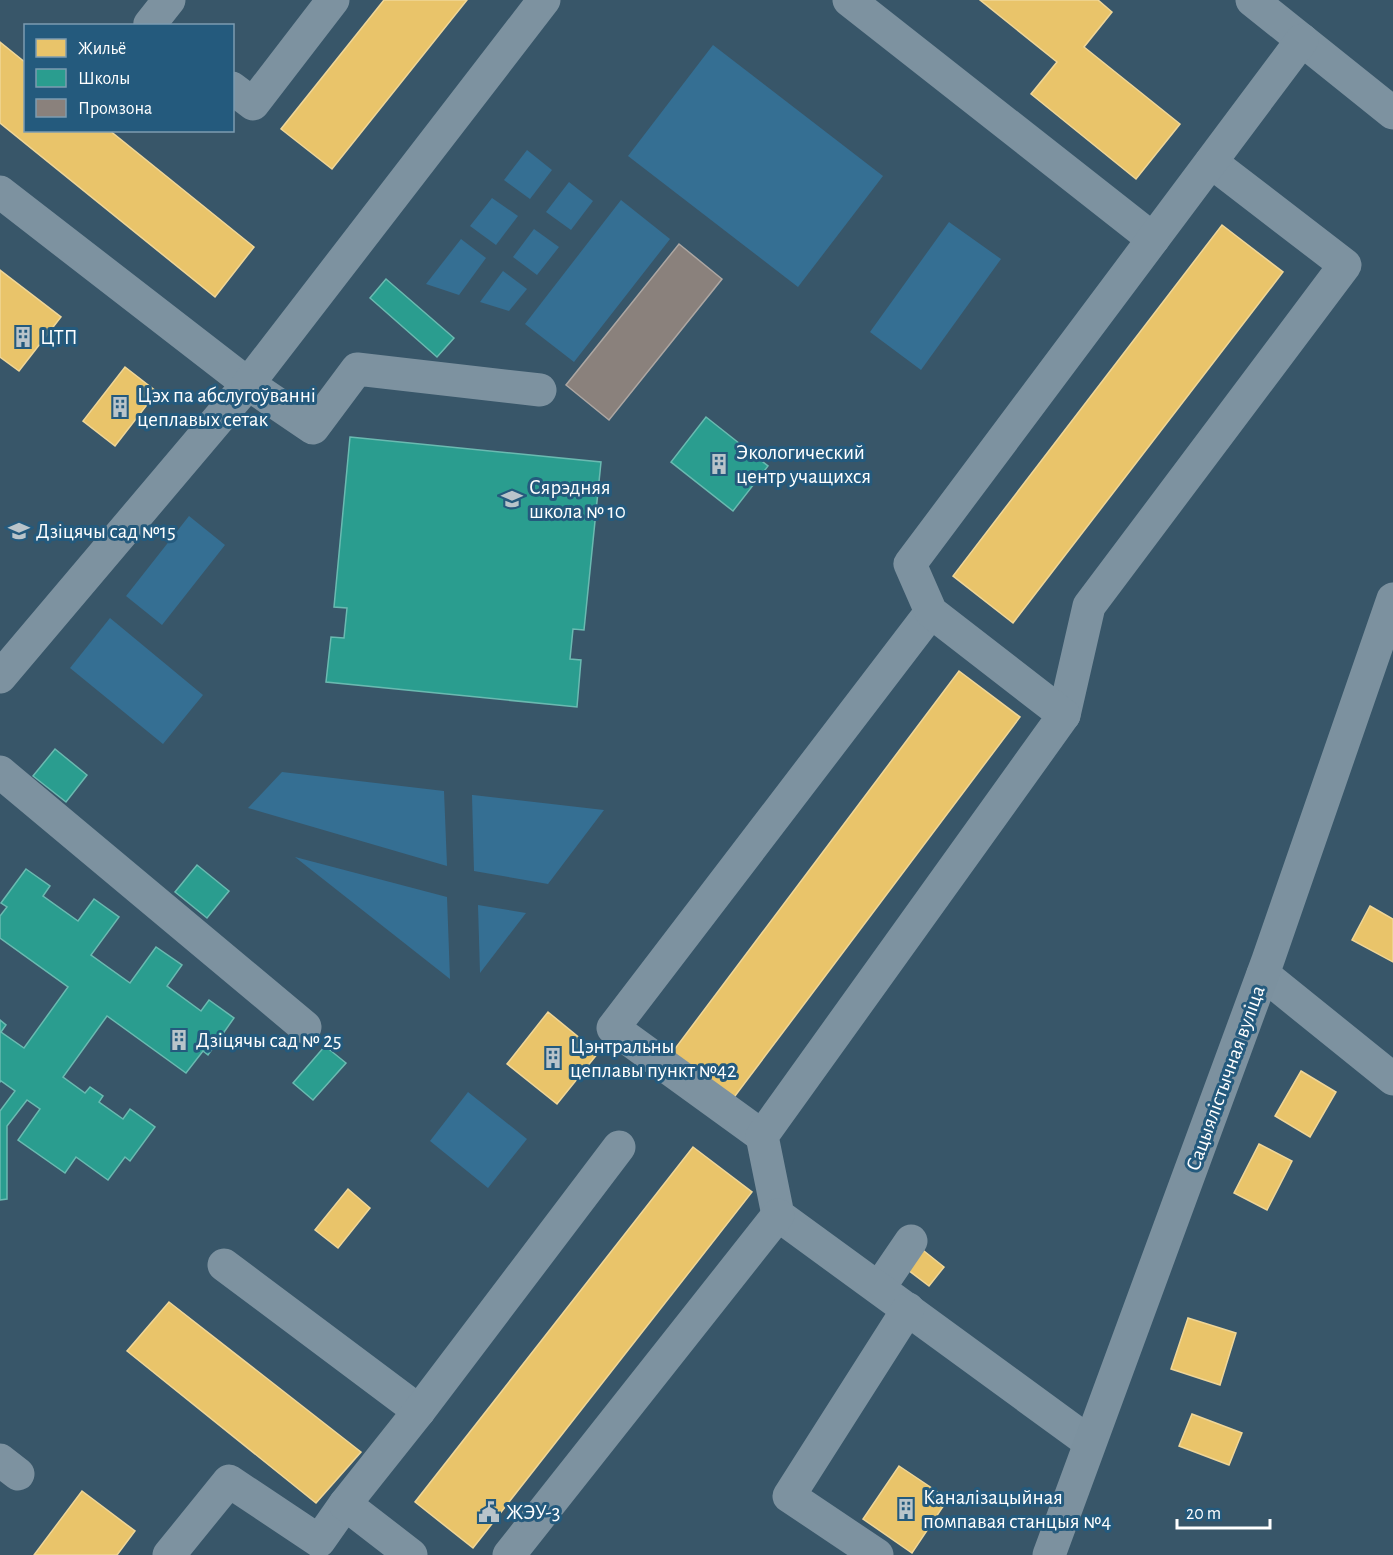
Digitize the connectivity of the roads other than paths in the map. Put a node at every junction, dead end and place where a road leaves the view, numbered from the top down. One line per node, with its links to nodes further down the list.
1 (169, 0): 6 (street)
2 (333, 0): 8 (street)
3 (543, 0): 13 (street)
4 (849, 0): 12 (street)
5 (1252, 0): 7 (street)
6 (150, 24)
7 (1302, 40): 9 (street); 10 (street)
8 (234, 90)
9 (1393, 113)
10 (1211, 162): 12 (street); 18 (street)
11 (0, 192): 13 (street)
12 (1154, 239): 16 (street)
13 (248, 384): 14 (street); 17 (street)
14 (540, 390)
15 (1393, 599): 20 (main road, Сацыялістычная вуліца)
16 (931, 612): 18 (street); 23 (street)
17 (0, 677)
18 (1064, 715): 23 (street)
19 (0, 772): 21 (street)
20 (1263, 974): 22 (street); 31 (main road, Сацыялістычная вуліца)
21 (305, 1027)
22 (1393, 1080)
23 (762, 1136): 25 (street)
24 (619, 1148): 30 (street)
25 (778, 1215): 28 (street); 35 (street)
26 (911, 1241): 28 (street)
27 (224, 1265): 30 (street)
28 (879, 1288): 29 (street)
29 (908, 1310): 31 (street); 36 (street)
30 (419, 1411): 32 (street)
31 (1089, 1442): 37 (main road, Сацыялістычная вуліца)
32 (345, 1504): 33 (street); 34 (street)
33 (169, 1555)
34 (411, 1555)
35 (509, 1555)
36 (877, 1555)
37 (1049, 1555)

